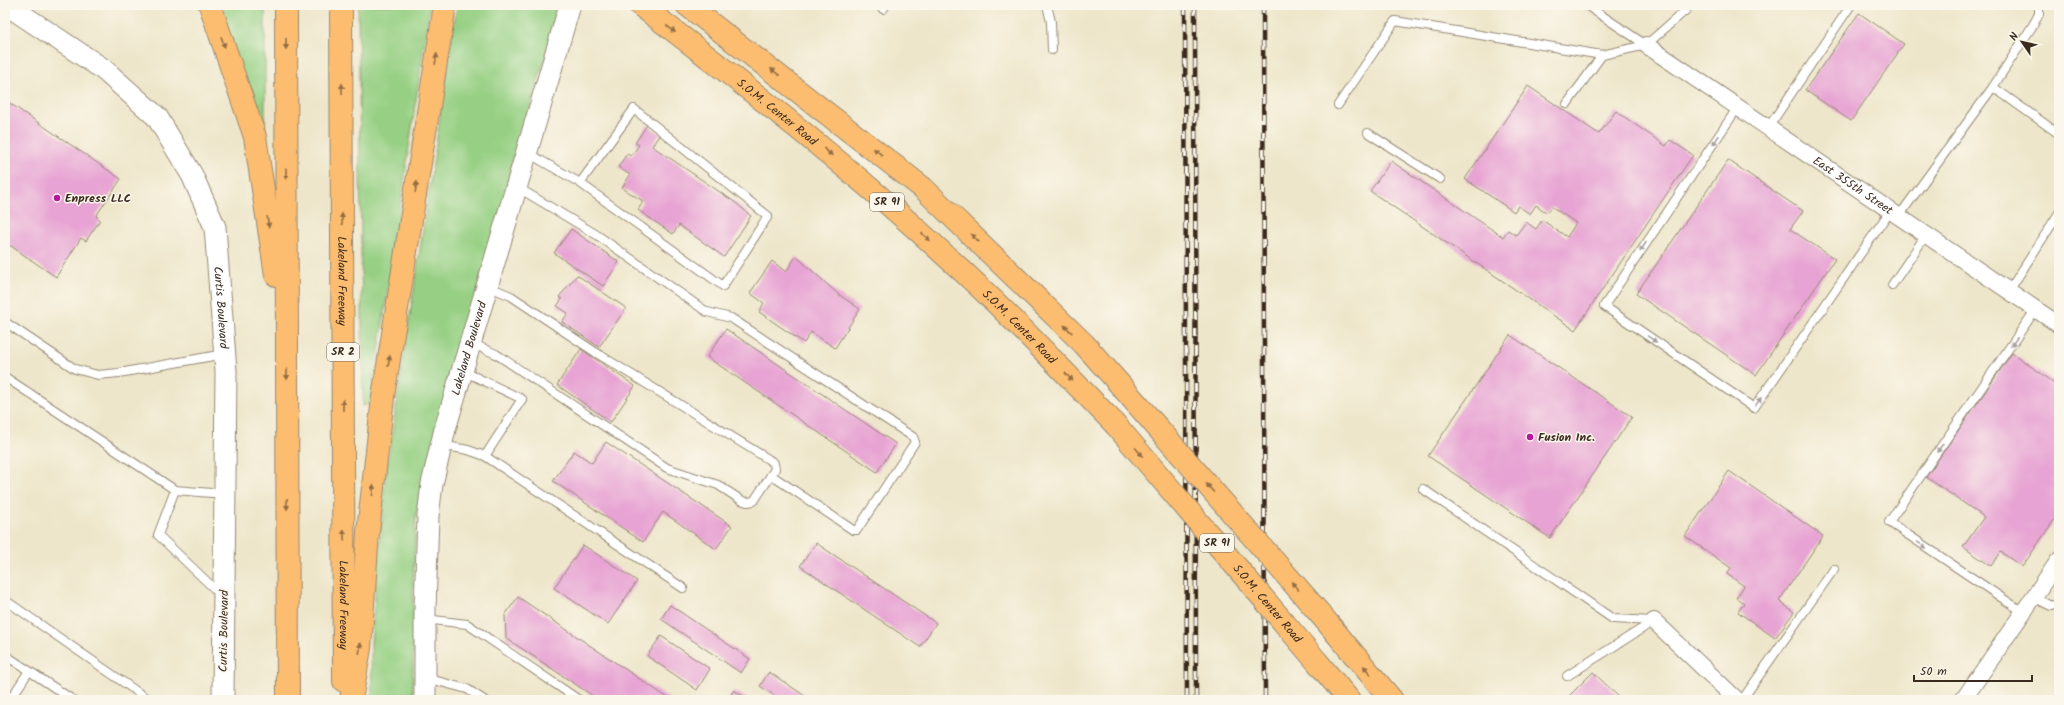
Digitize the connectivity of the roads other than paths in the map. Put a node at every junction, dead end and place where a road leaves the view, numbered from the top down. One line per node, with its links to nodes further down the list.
1 (7, 5): 41 (street, Curtis Boulevard)
2 (210, 5): 40 (main road, one-way to 40)
3 (286, 5): 40 (main road, one-way to 40)
4 (342, 5): 70 (main road, Lakeland Freeway / SR 2, one-way to 4)
5 (445, 5): 71 (main road, one-way to 5)
6 (570, 5): 26 (street, Lakeland Boulevard)
7 (640, 5): 75 (main road, S.O.M. Center Road / SR 91, one-way to 75, bridge)
8 (687, 5): 76 (main road, SR 91, one-way to 8, bridge)
9 (878, 5): 10 (lane)
10 (886, 5)
11 (1047, 5): 17 (lane)
12 (1586, 5): 16 (lane)
13 (1689, 5): 16 (lane)
14 (1851, 5): 23 (lane)
15 (2039, 5): 19 (lane)
16 (1646, 45): 18 (lane); 22 (street, East 355th Street)
17 (1052, 50)
18 (1602, 55): 20 (lane); 21 (lane)
19 (1993, 87): 25 (lane); 31 (lane)
20 (1567, 104)
21 (1338, 106)
22 (1738, 107): 23 (street, East 355th Street); 31 (lane, one-way to 31)
23 (1768, 128): 31 (street, East 355th Street)
24 (1368, 133): 27 (lane)
25 (2059, 134)
26 (527, 152): 28 (lane); 29 (street, Lakeland Boulevard)
27 (1440, 179)
28 (580, 183): 28 (lane)
29 (517, 187): 34 (street, Lakeland Boulevard); 46 (lane)
30 (2059, 213): 35 (lane)
31 (1895, 214): 32 (street, East 355th Street)
32 (1926, 235): 33 (lane); 35 (street, East 355th Street)
33 (1892, 285)
34 (487, 286): 39 (street, Lakeland Boulevard); 46 (lane)
35 (2009, 291): 36 (street, East 355th Street)
36 (2036, 310): 38 (street, East 355th Street); 57 (lane, one-way to 57)
37 (5, 322): 41 (lane)
38 (2059, 325)
39 (471, 342): 42 (street, Lakeland Boulevard); 46 (lane)
40 (287, 348): 69 (main road, one-way to 69)
41 (225, 354): 49 (street, Curtis Boulevard)
42 (462, 370): 44 (street, Lakeland Boulevard); 45 (lane)
43 (5, 377): 48 (lane)
44 (442, 445): 45 (lane); 58 (street, Lakeland Boulevard)
45 (485, 456): 52 (lane)
46 (771, 475)
47 (1423, 489): 59 (lane)
48 (175, 490): 49 (lane); 54 (lane)
49 (225, 494): 54 (street, Curtis Boulevard)
50 (2059, 560): 53 (street)
51 (1834, 569): 64 (lane)
52 (683, 588)
53 (2034, 597): 56 (lane); 57 (street)
54 (224, 599): 68 (street, Curtis Boulevard)
55 (5, 600): 67 (lane)
56 (2059, 603)
57 (2023, 612): 77 (street)
58 (425, 619): 63 (street, Lakeland Boulevard); 74 (lane)
59 (1654, 621): 62 (lane); 64 (street)
60 (5, 654): 61 (lane)
61 (29, 671): 65 (lane); 66 (lane)
62 (1567, 676)
63 (425, 678): 72 (street, Lakeland Boulevard); 73 (lane)
64 (1735, 699)
65 (10, 700)
66 (71, 700)
67 (150, 700)
68 (223, 700)
69 (288, 700)
70 (344, 700)
71 (351, 700)
72 (426, 700)
73 (484, 700)
74 (579, 700)
75 (1349, 700)
76 (1392, 700)
77 (1963, 700)

